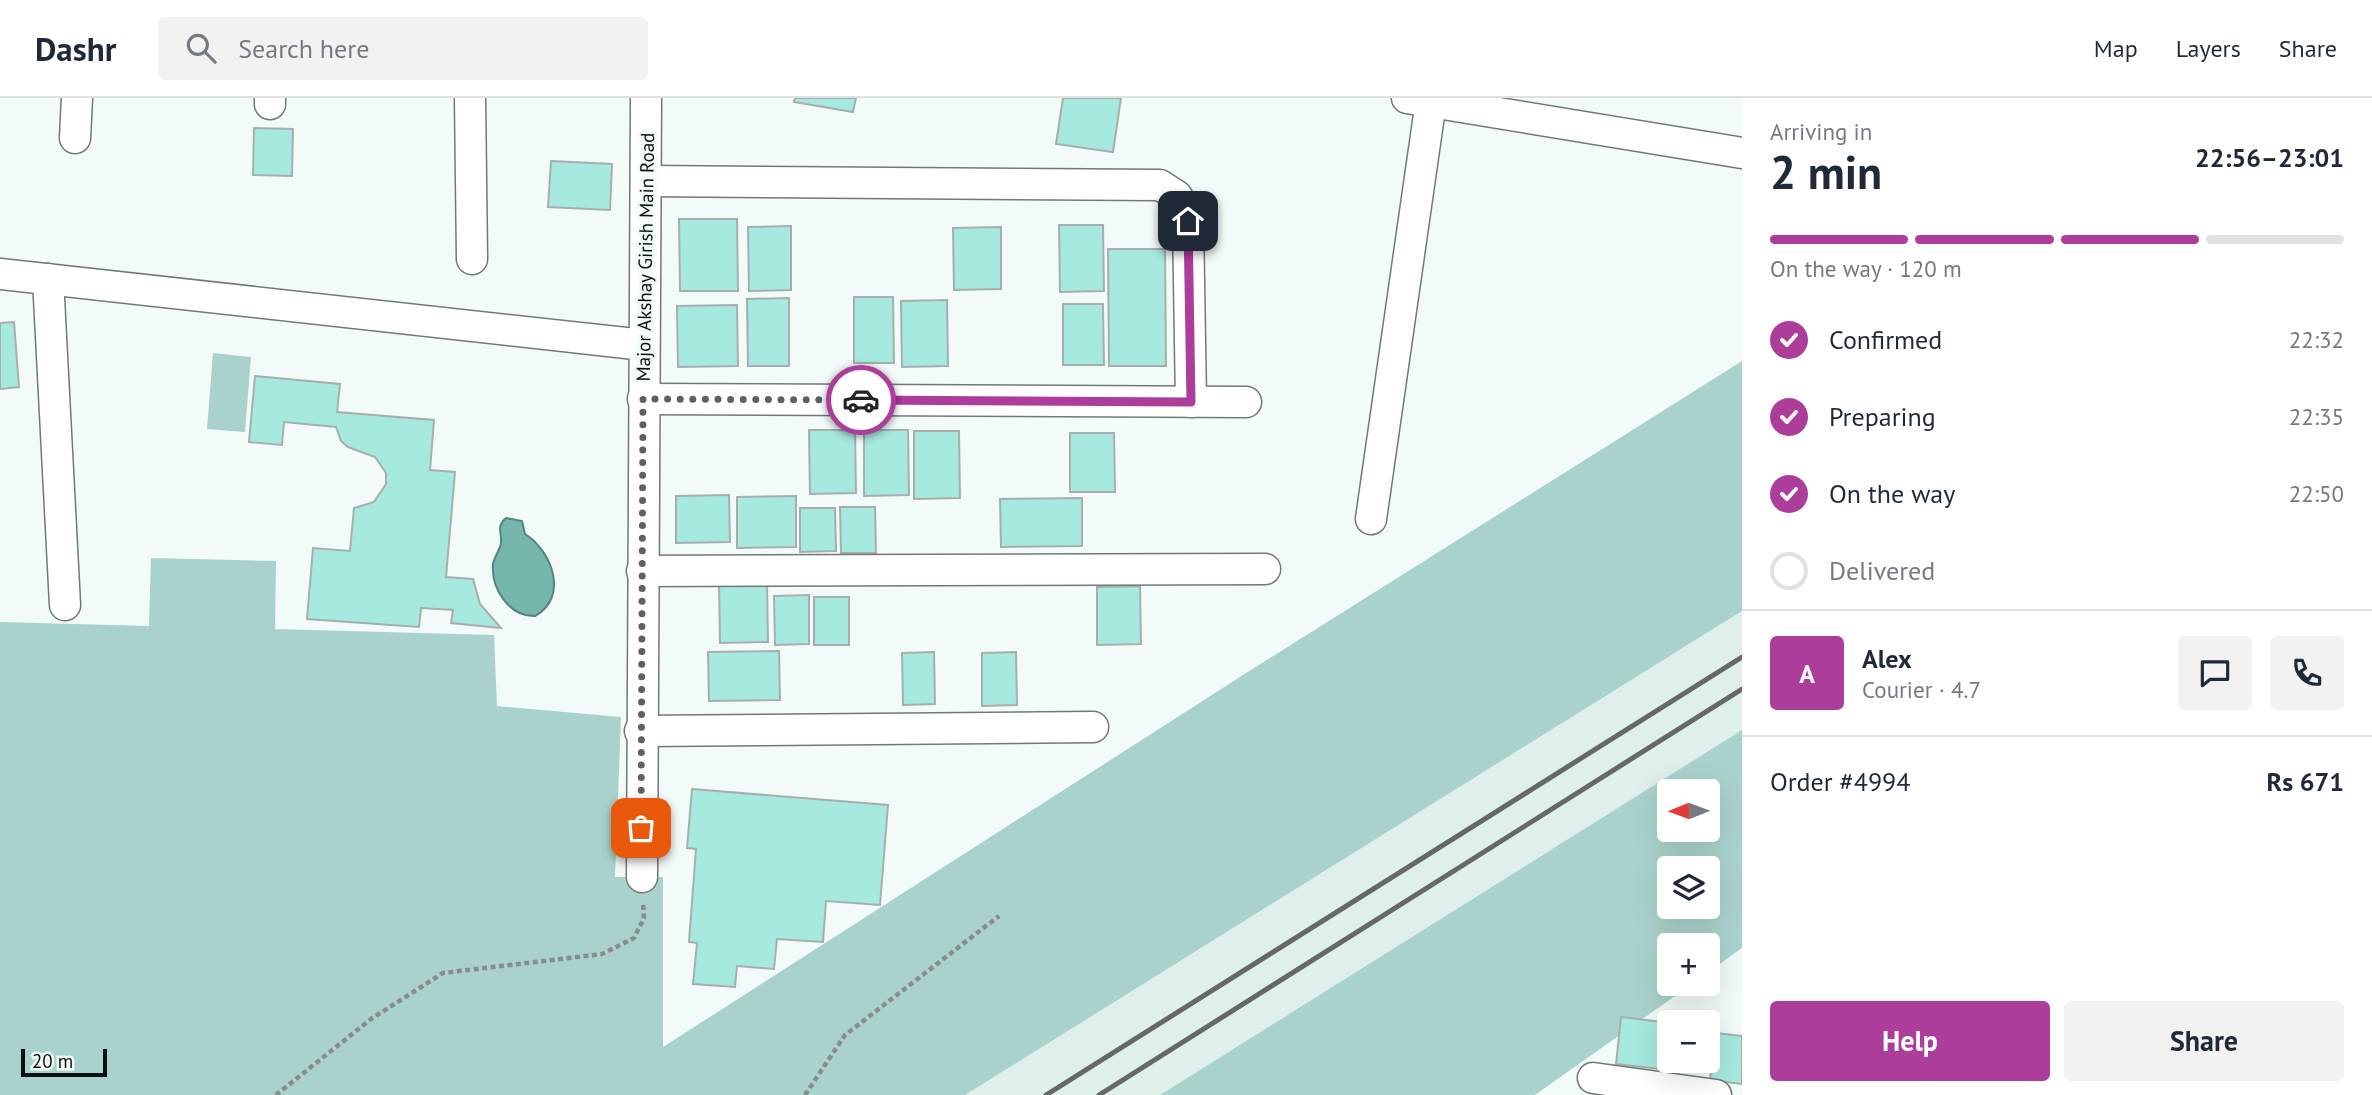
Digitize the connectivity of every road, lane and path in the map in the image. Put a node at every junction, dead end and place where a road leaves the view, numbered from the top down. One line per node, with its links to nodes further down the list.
1 (77, 98): 5 (street)
2 (470, 98): 8 (street)
3 (646, 98): 7 (street, Major Akshay Girish Main Road)
4 (1419, 100): 6 (street); 15 (street)
5 (75, 138)
6 (1742, 153)
7 (646, 181): 11 (street, Major Akshay Girish Main Road); 13 (street)
8 (472, 259)
9 (0, 274): 10 (street)
10 (48, 279): 11 (street); 18 (street)
11 (644, 345): 12 (street, Major Akshay Girish Main Road)
12 (643, 399): 13 (street); 17 (street, Major Akshay Girish Main Road)
13 (1191, 402): 14 (street)
14 (1246, 402)
15 (1371, 519)
16 (1265, 569): 17 (street)
17 (642, 571): 20 (street, Major Akshay Girish Main Road)
18 (65, 605)
19 (1093, 727): 20 (street)
20 (640, 731): 21 (street, Major Akshay Girish Main Road)
21 (642, 877): 24 (path)
22 (999, 916): 25 (path)
23 (1593, 1078): 26 (street)
24 (276, 1095)
25 (805, 1095)
26 (1716, 1095)

